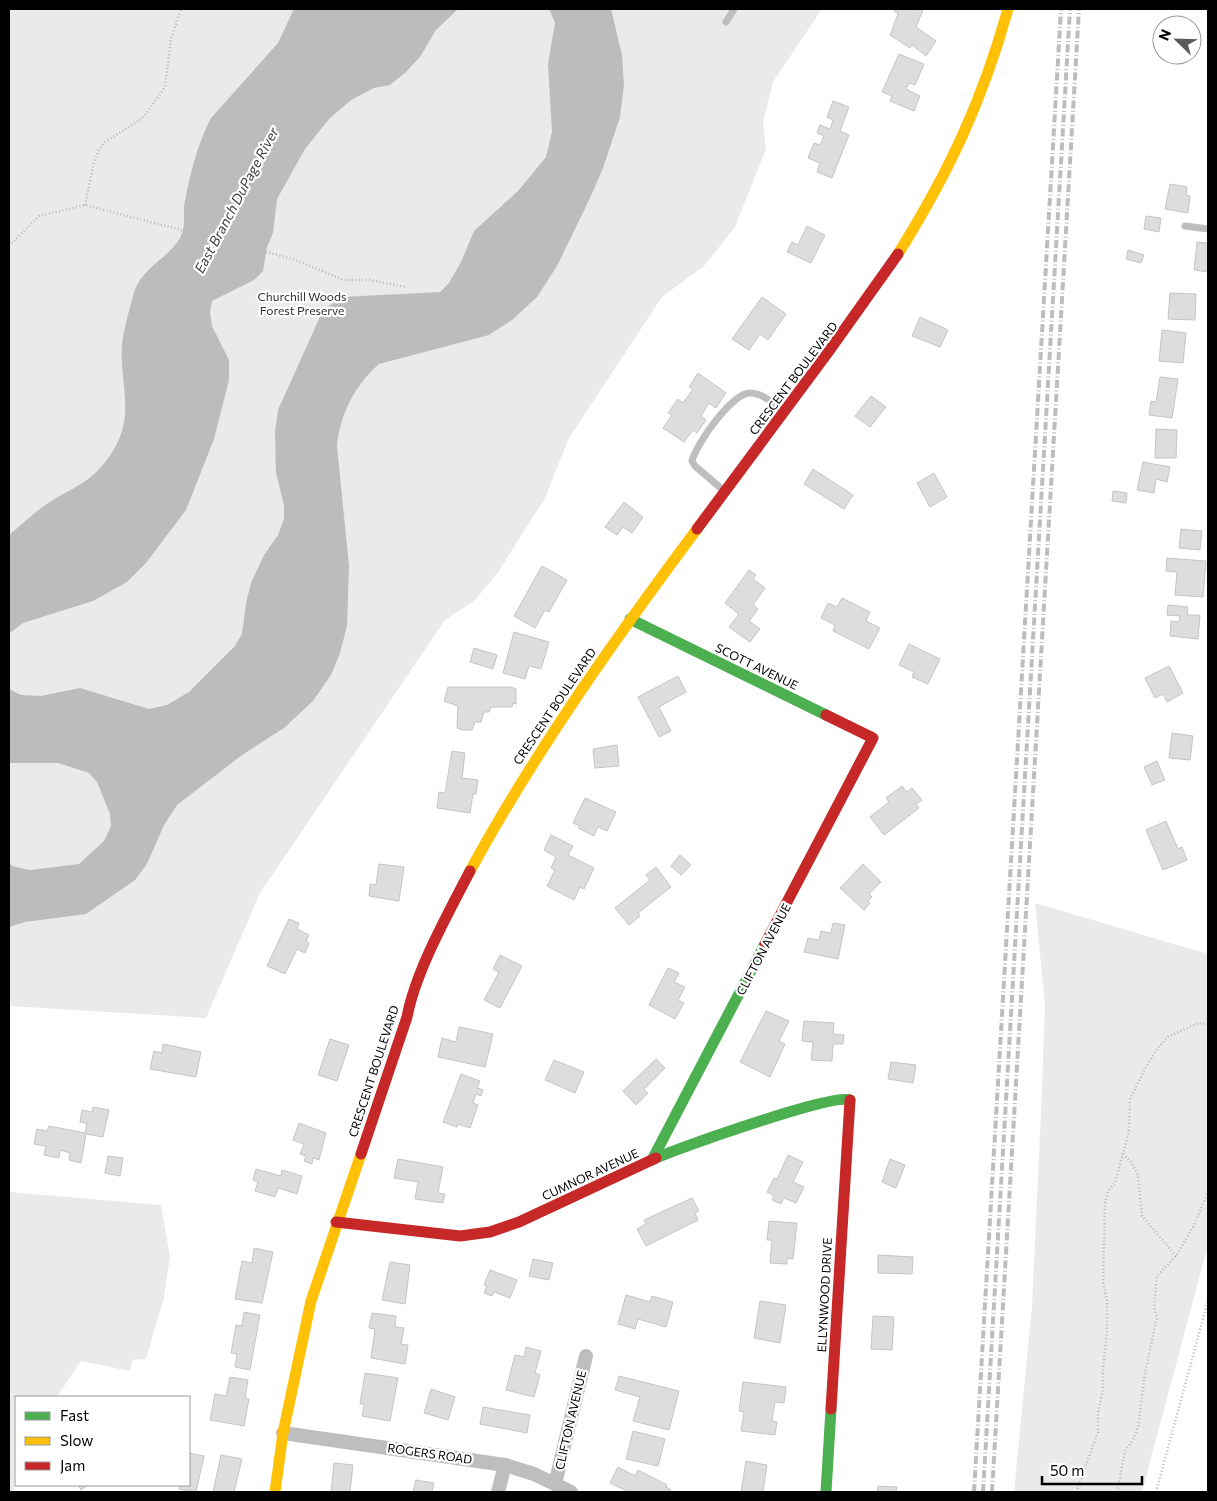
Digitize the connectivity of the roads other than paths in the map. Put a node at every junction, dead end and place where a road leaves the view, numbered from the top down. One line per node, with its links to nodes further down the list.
1 (734, 9): 3 (lane)
2 (1008, 9): 6 (street, CRESCENT BOULEVARD)
3 (726, 22)
4 (1185, 226): 5 (lane)
5 (1208, 229)
6 (784, 413): 7 (street, CRESCENT BOULEVARD); 7 (lane)
7 (725, 492): 8 (street, CRESCENT BOULEVARD)
8 (630, 619): 9 (street, SCOTT AVENUE); 12 (street, CRESCENT BOULEVARD)
9 (873, 738): 11 (street, CLIFTON AVENUE)
10 (850, 1099): 11 (street, CUMNOR AVENUE); 20 (street, ELLYNWOOD DRIVE)
11 (652, 1160): 12 (street, CUMNOR AVENUE)
12 (336, 1222): 14 (street, CRESCENT BOULEVARD)
13 (586, 1356): 16 (street, CLIFTON AVENUE)
14 (283, 1433): 15 (street, ROGERS ROAD); 17 (street, CRESCENT BOULEVARD)
15 (505, 1465): 16 (street, ROGERS ROAD); 18 (street)
16 (555, 1484): 19 (street, ROGERS ROAD)
17 (275, 1492)
18 (498, 1492)
19 (571, 1492)
20 (826, 1492)

